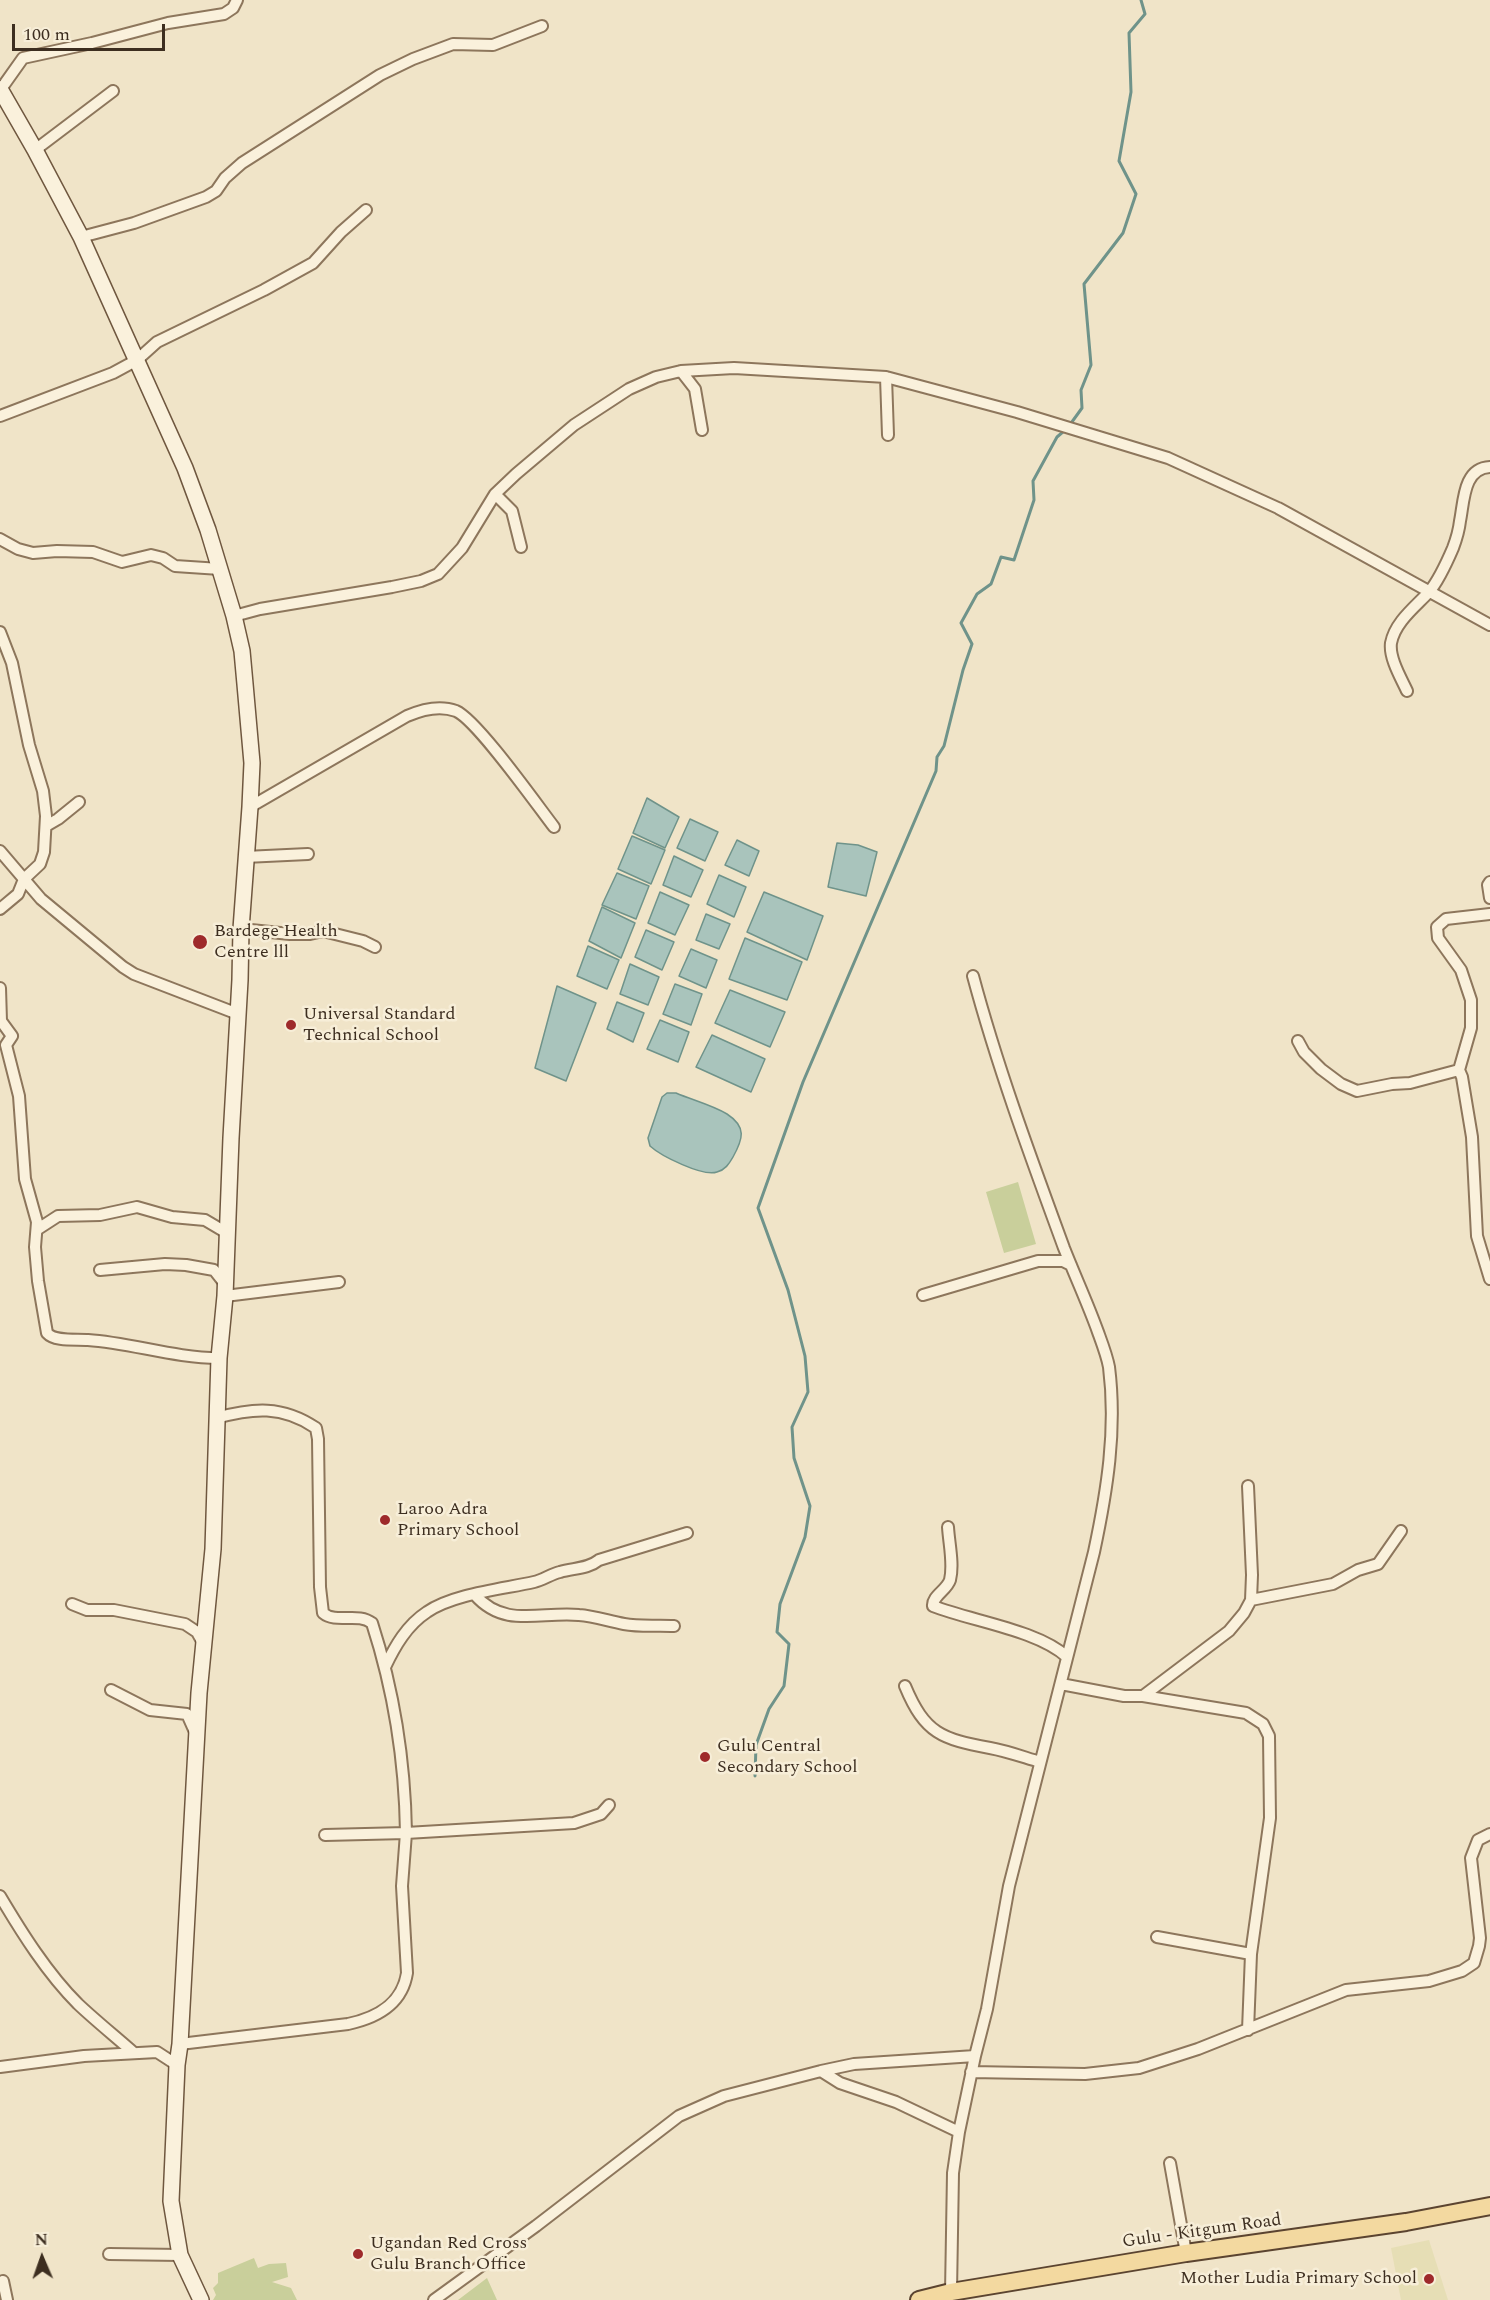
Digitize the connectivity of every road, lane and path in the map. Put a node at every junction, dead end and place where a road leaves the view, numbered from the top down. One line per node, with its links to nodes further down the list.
1 (237, 0): 3 (street)
2 (542, 26): 7 (street)
3 (0, 89): 5 (street)
4 (113, 91): 5 (street)
5 (35, 150): 7 (street)
6 (366, 210): 8 (street)
7 (81, 237): 8 (street)
8 (137, 360): 11 (street); 18 (street)
9 (681, 371): 10 (street); 12 (street); 15 (street)
10 (886, 377): 13 (street); 19 (street)
11 (0, 416)
12 (702, 430)
13 (888, 435)
14 (1490, 467): 19 (street)
15 (495, 494): 17 (street); 20 (street)
16 (0, 539): 18 (street)
17 (521, 547)
18 (220, 569): 20 (street)
19 (1430, 591): 21 (street); 23 (street)
20 (234, 616): 25 (street)
21 (1490, 625)
22 (0, 632): 26 (street)
23 (1407, 691)
24 (79, 802): 26 (street)
25 (250, 807): 27 (street); 30 (street)
26 (46, 826): 31 (street)
27 (554, 827)
28 (0, 851): 31 (street)
29 (308, 854): 30 (street)
30 (245, 857): 36 (street)
31 (24, 879): 34 (street); 40 (street)
32 (1490, 882): 33 (street)
33 (1490, 898)
34 (0, 909)
35 (1490, 914): 42 (street)
36 (241, 929): 37 (street); 40 (street)
37 (375, 947)
38 (973, 976): 45 (street)
39 (0, 988): 43 (street)
40 (238, 1014): 44 (street)
41 (1298, 1041): 42 (street)
42 (1459, 1070): 47 (street)
43 (38, 1229): 44 (street); 51 (street)
44 (227, 1233): 49 (street)
45 (1071, 1265): 50 (street); 62 (street)
46 (100, 1270): 49 (street)
47 (1490, 1279)
48 (339, 1282): 49 (street)
49 (225, 1290): 51 (street)
50 (923, 1295)
51 (219, 1358): 52 (street)
52 (216, 1418): 61 (street); 63 (street)
53 (1248, 1486): 58 (street)
54 (948, 1527): 62 (street)
55 (1401, 1531): 58 (street)
56 (687, 1533): 57 (street)
57 (475, 1595): 60 (street); 63 (street)
58 (1251, 1600): 67 (street)
59 (72, 1604): 61 (street)
60 (674, 1626)
61 (205, 1646): 68 (street)
62 (1067, 1657): 64 (street)
63 (386, 1667): 71 (street)
64 (1061, 1684): 67 (street); 69 (street)
65 (905, 1686): 69 (street)
66 (111, 1690): 68 (street)
67 (1143, 1696): 76 (street)
68 (197, 1738): 78 (street)
69 (1040, 1762): 80 (street)
70 (609, 1805): 71 (street)
71 (406, 1833): 73 (street); 78 (street)
72 (1490, 1834): 77 (street)
73 (325, 1836)
74 (0, 1896): 79 (street)
75 (1157, 1937): 76 (street)
76 (1251, 1954): 77 (street)
77 (1248, 2030): 84 (street)
78 (180, 2044): 81 (street)
79 (134, 2053): 81 (street); 82 (street)
80 (975, 2056): 83 (street); 84 (street)
81 (177, 2065): 90 (street)
82 (0, 2067)
83 (821, 2071): 85 (street); 95 (street)
84 (971, 2072): 85 (street)
85 (959, 2132): 92 (street)
86 (1170, 2163): 88 (street)
87 (1490, 2206): 88 (main road, Gulu - Kitgum Road)
88 (1186, 2253): 92 (main road, Gulu - Kitgum Road)
89 (109, 2254): 90 (street)
90 (180, 2255): 94 (street)
91 (3, 2281): 93 (street)
92 (959, 2294): 96 (main road, Gulu - Kitgum Road)
93 (7, 2300)
94 (201, 2300)
95 (434, 2300)
96 (920, 2300)

